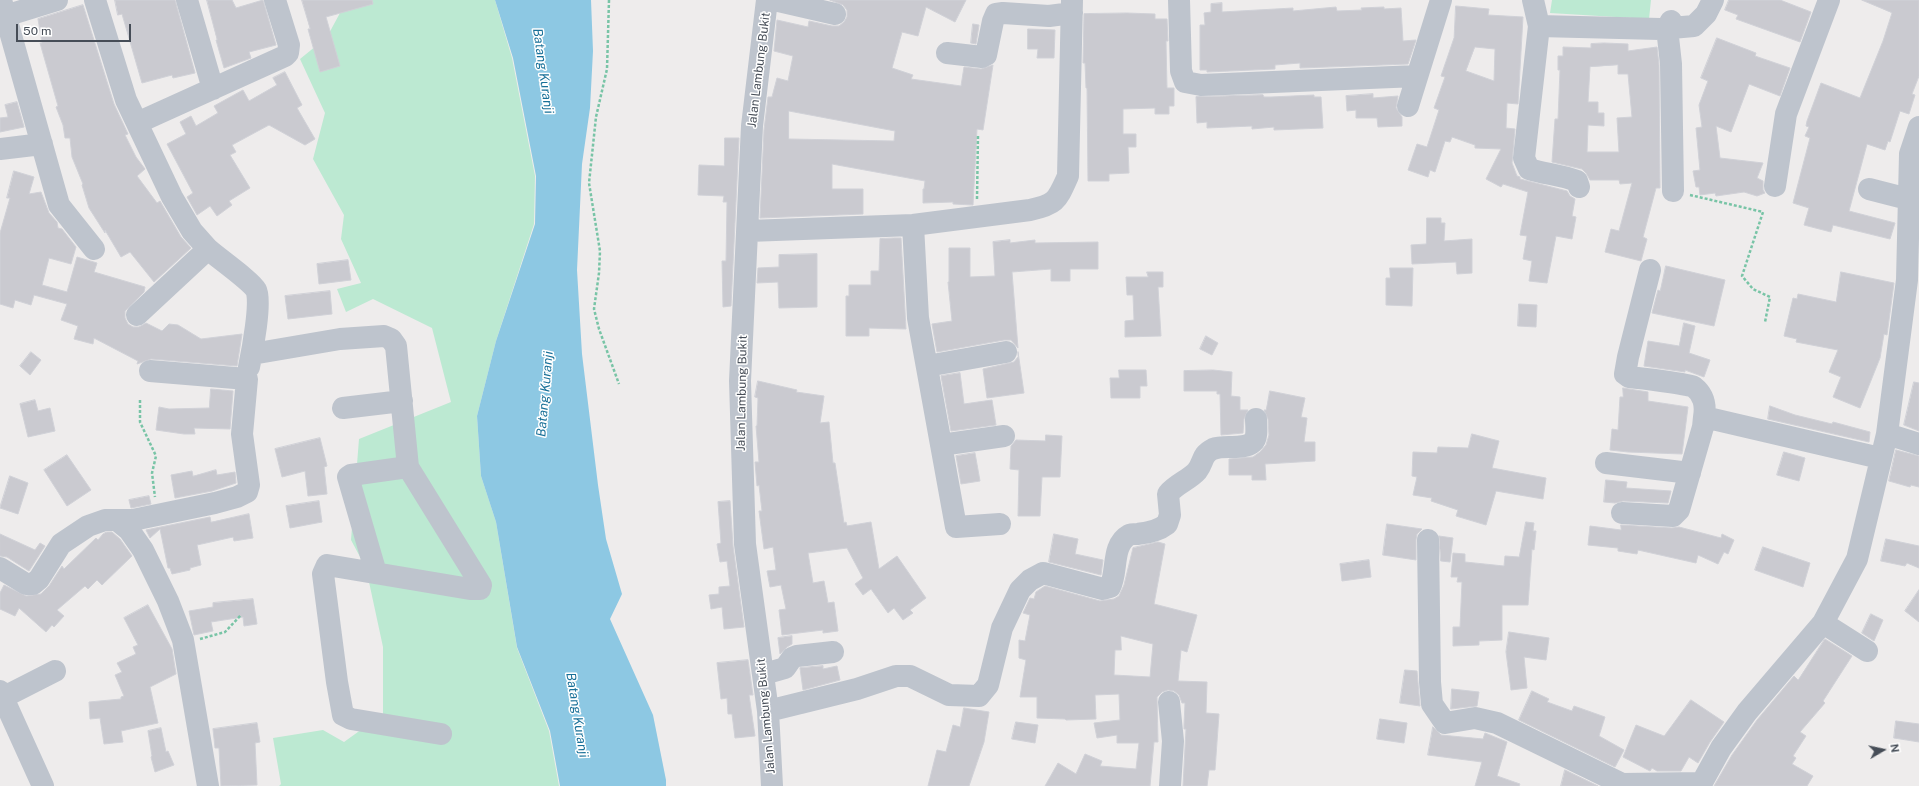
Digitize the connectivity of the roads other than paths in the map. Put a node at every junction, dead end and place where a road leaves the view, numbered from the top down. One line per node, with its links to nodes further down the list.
1 (56, 0): 13 (street)
2 (95, 0): 22 (street)
3 (187, 0): 20 (street)
4 (276, 0): 20 (street)
5 (767, 0): 32 (street, Jalan Lambung Bukit)
6 (774, 0): 14 (street)
7 (1179, 0): 19 (street)
8 (1440, 0): 19 (street)
9 (1533, 0): 16 (street)
10 (1713, 0): 15 (street)
11 (1829, 0): 26 (street)
12 (1072, 7): 18 (street); 31 (street)
13 (3, 8): 17 (street)
14 (835, 14)
15 (1669, 24): 16 (street); 29 (street)
16 (1539, 26): 27 (street)
17 (8, 53): 24 (street)
18 (947, 53)
19 (1417, 76): 21 (street)
20 (214, 89): 22 (street)
21 (1408, 106)
22 (137, 124): 34 (street)
23 (1919, 127): 30 (street)
24 (42, 144): 25 (street); 33 (street)
25 (0, 149)
26 (1775, 186)
27 (1579, 187)
28 (1869, 189): 30 (street)
29 (1673, 191)
30 (1908, 199): 46 (street)
31 (914, 224): 32 (street); 39 (street)
32 (748, 231): 64 (street, Jalan Lambung Bukit)
33 (94, 249)
34 (208, 249): 36 (street); 38 (street)
35 (1650, 270): 44 (street)
36 (137, 315)
37 (1006, 352): 39 (street)
38 (252, 354): 41 (street); 42 (street)
39 (927, 366): 49 (street)
40 (150, 371): 41 (street)
41 (247, 379): 55 (street)
42 (402, 401): 43 (street); 52 (street)
43 (343, 408)
44 (1704, 417): 50 (street); 53 (street)
45 (1256, 418): 67 (street)
46 (1887, 434): 48 (street); 50 (street)
47 (1004, 436): 49 (street)
48 (1919, 444)
49 (941, 445): 56 (street)
50 (1880, 458): 60 (street)
51 (1606, 463): 53 (street)
52 (408, 467): 59 (street); 59 (street)
53 (1690, 473): 54 (street)
54 (1622, 512)
55 (118, 521): 58 (street); 71 (street)
56 (1000, 524)
57 (1428, 540): 69 (street)
58 (0, 568)
59 (376, 573): 68 (street)
60 (1823, 623): 61 (street); 69 (street)
61 (1867, 651)
62 (833, 652): 64 (street)
63 (55, 671): 65 (street)
64 (764, 674): 67 (street, Jalan Lambung Bukit)
65 (1, 695): 70 (street)
66 (1169, 702): 73 (street)
67 (768, 711): 72 (street, Jalan Lambung Bukit)
68 (441, 734)
69 (1701, 785)
70 (43, 786)
71 (208, 786)
72 (772, 786)
73 (1170, 786)

